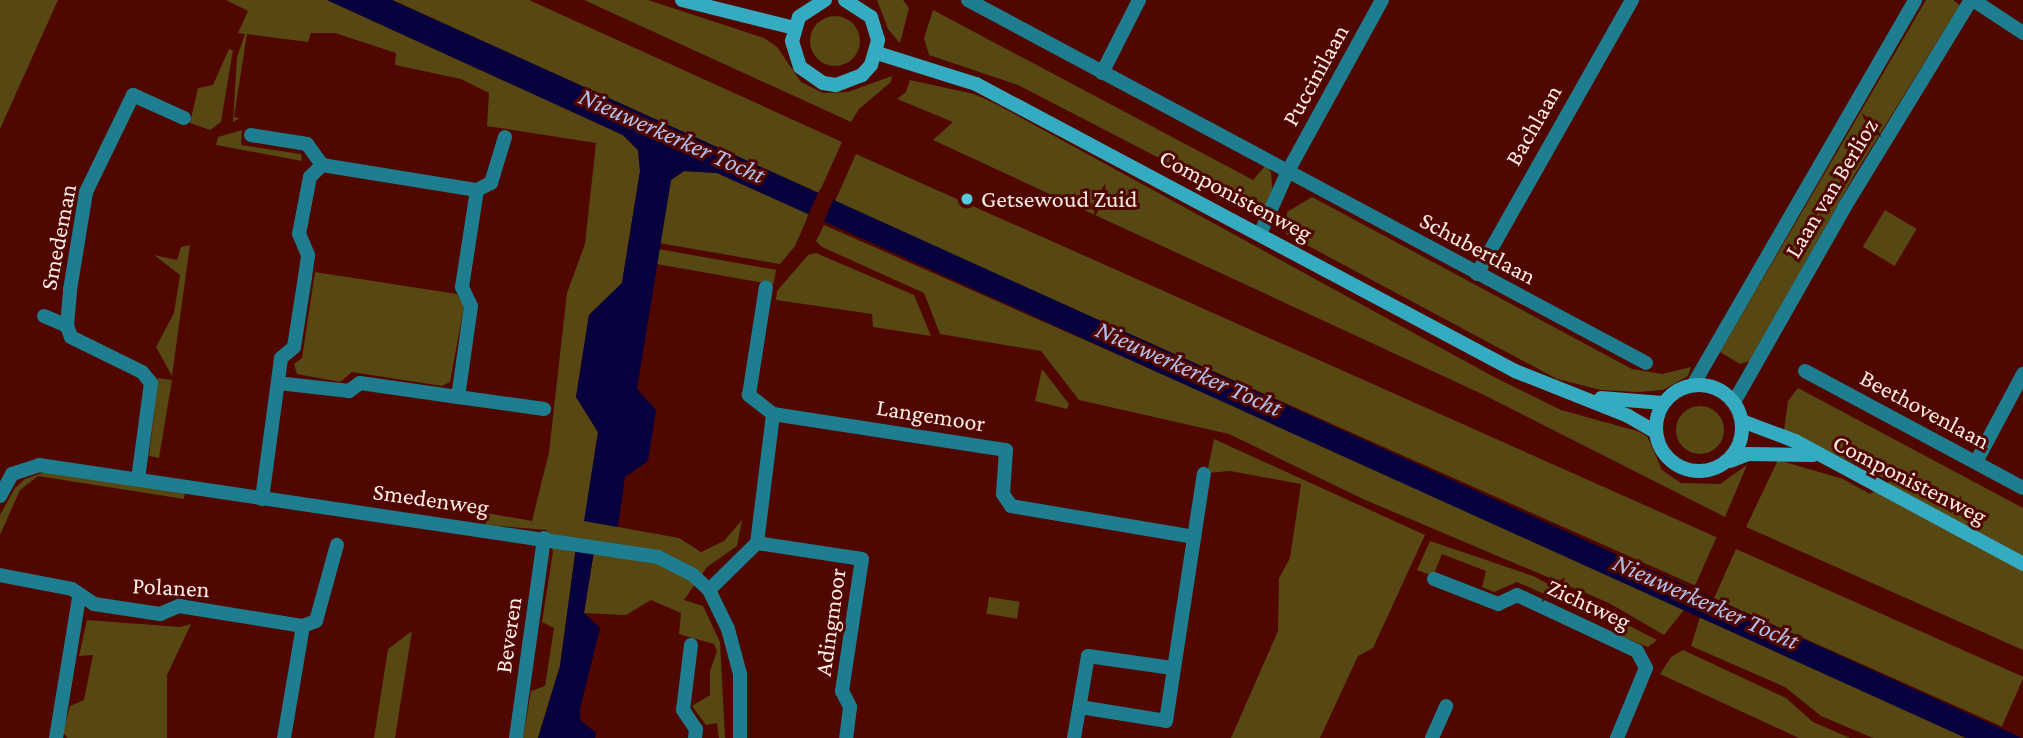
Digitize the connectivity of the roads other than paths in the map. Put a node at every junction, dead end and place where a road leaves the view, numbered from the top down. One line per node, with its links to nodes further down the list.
1 (682, 0): 10 (main road)
2 (825, 0): 10 (main road)
3 (968, 0): 13 (street, Schubertlaan)
4 (1139, 0): 13 (street)
5 (1382, 0): 18 (street, Puccinilaan)
6 (1632, 0): 21 (street, Bachlaan)
7 (1916, 0): 29 (street, Laan van Berlioz)
8 (1972, 0): 11 (street); 32 (street, Laan van Berlioz)
9 (850, 1): 12 (main road)
10 (794, 28): 12 (main road)
11 (2023, 33)
12 (877, 52): 20 (main road, Componistenweg)
13 (1102, 73): 18 (street, Schubertlaan)
14 (184, 118): 24 (street, Smedeman)
15 (251, 135): 17 (street)
16 (505, 137): 19 (street)
17 (322, 165): 19 (street); 28 (street)
18 (1289, 172): 20 (street); 21 (street, Schubertlaan)
19 (477, 190): 31 (street)
20 (1260, 234): 30 (main road, Componistenweg)
21 (1477, 274): 25 (street, Schubertlaan)
22 (766, 288): 35 (street)
23 (44, 316): 24 (street, Smedeman)
24 (67, 326): 42 (street, Smedeman)
25 (1646, 363)
26 (1805, 371): 40 (street, Beethovenlaan)
27 (2023, 374): 40 (street)
28 (278, 383): 31 (street); 45 (street)
29 (1693, 385): 32 (main road); 33 (main road)
30 (1568, 393): 33 (main road, Componistenweg); 37 (main road, Componistenweg)
31 (458, 397): 34 (street)
32 (1734, 402): 36 (main road)
33 (1663, 403): 37 (main road)
34 (544, 410)
35 (774, 414): 46 (street, Langemoor); 48 (street)
36 (1742, 421): 38 (main road, Componistenweg); 39 (main road)
37 (1656, 432): 39 (main road)
38 (1814, 455): 39 (main road, Componistenweg); 50 (main road, Componistenweg)
39 (1728, 461)
40 (1976, 462): 43 (street, Beethovenlaan)
41 (1203, 474): 46 (street)
42 (138, 479): 44 (street, Smedenweg); 45 (street, Smedenweg)
43 (2023, 488)
44 (0, 496)
45 (262, 499): 47 (street, Smedenweg)
46 (1194, 537): 57 (street)
47 (544, 538): 53 (street, Smedenweg); 62 (street, Beveren)
48 (757, 543): 53 (street); 65 (street, Adingmoor)
49 (337, 545): 55 (street)
50 (2023, 564)
51 (0, 575): 54 (street, Polanen)
52 (1434, 579): 68 (street, Zichtweg)
53 (709, 590): 64 (street, Smedenweg)
54 (79, 597): 55 (street, Polanen); 60 (street)
55 (303, 626): 61 (street)
56 (691, 645): 63 (street)
57 (1172, 668): 59 (street); 59 (street)
58 (1446, 706): 67 (street)
59 (1080, 707): 66 (street)
60 (55, 738)
61 (284, 738)
62 (516, 738)
63 (695, 738)
64 (740, 738)
65 (846, 738)
66 (1074, 738)
67 (1432, 738)
68 (1617, 738)

